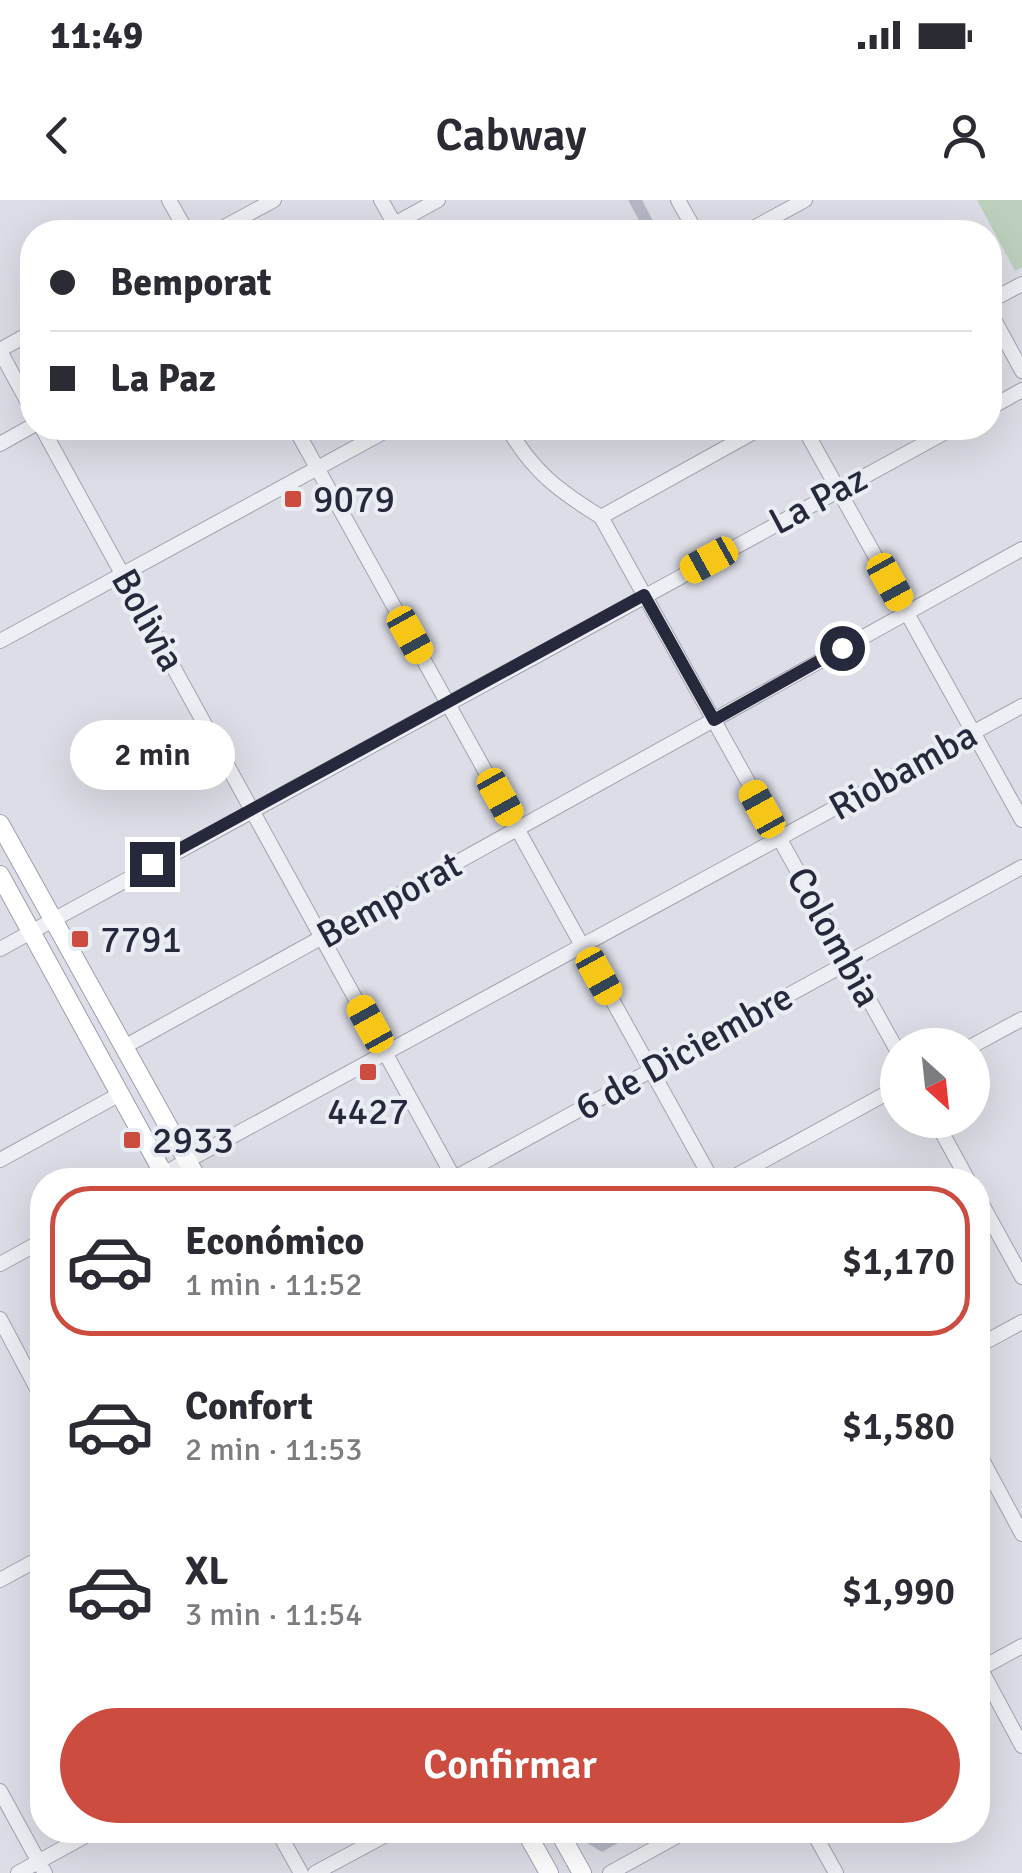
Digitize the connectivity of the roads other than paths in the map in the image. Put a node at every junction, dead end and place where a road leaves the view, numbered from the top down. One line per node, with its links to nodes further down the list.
1 (274, 200): 4 (street)
2 (438, 200): 5 (street)
3 (806, 200): 6 (street)
4 (236, 220)
5 (409, 220)
6 (768, 220)
7 (1002, 334): 9 (street)
8 (0, 350): 10 (street)
9 (1022, 370)
10 (20, 388)
11 (49, 440): 22 (street, Bolivia)
12 (302, 440): 18 (street)
13 (368, 440): 18 (street)
14 (515, 440): 20 (street, Colombia)
15 (740, 440): 20 (street)
16 (811, 440): 19 (street)
17 (931, 440): 19 (street, La Paz)
18 (317, 468): 22 (street); 26 (street)
19 (839, 489): 23 (street, La Paz); 24 (street)
20 (600, 516): 23 (street, Colombia)
21 (1022, 549): 24 (street, Bemporat)
22 (123, 574): 25 (street); 30 (street, Bolivia)
23 (644, 595): 26 (street, La Paz); 28 (street, Colombia)
24 (907, 612): 28 (street, Bemporat); 29 (street)
25 (0, 642)
26 (447, 702): 30 (street, La Paz); 33 (street)
27 (1022, 706): 29 (street, Riobamba)
28 (714, 720): 33 (street, Bemporat); 34 (street, Colombia)
29 (973, 732): 31 (street); 34 (street, Riobamba)
30 (252, 810): 37 (street, La Paz); 39 (street, Bolivia)
31 (1022, 820)
32 (0, 824): 37 (main road)
33 (517, 829): 39 (street, Bemporat); 40 (street)
34 (779, 838): 40 (street, Riobamba); 42 (street, Colombia)
35 (1022, 867): 42 (street, 6 de Diciembre)
36 (0, 876): 38 (main road)
37 (53, 919): 38 (street, La Paz); 46 (main road)
38 (31, 932): 41 (street, La Paz); 49 (main road)
39 (322, 937): 46 (street, Bemporat); 47 (street, Bolivia)
40 (582, 946): 47 (street, Riobamba); 48 (street)
41 (0, 948)
42 (848, 963): 44 (street, Colombia); 48 (street, 6 de Diciembre)
43 (1022, 1019): 45 (street)
44 (885, 1028)
45 (990, 1036)
46 (124, 1047): 53 (main road)
47 (385, 1052): 53 (street, Riobamba); 57 (street, Bolivia)
48 (651, 1070): 58 (street, 6 de Diciembre); 59 (street)
49 (120, 1094): 52 (street); 54 (main road)
50 (880, 1097): 60 (street)
51 (945, 1138): 61 (street)
52 (0, 1160)
53 (187, 1160): 55 (street, Riobamba); 56 (main road)
54 (156, 1168)
55 (175, 1168)
56 (191, 1168)
57 (447, 1168)
58 (473, 1168)
59 (705, 1168)
60 (750, 1168)
61 (961, 1168)
62 (990, 1219): 65 (street)
63 (30, 1247): 64 (street)
64 (0, 1264)
65 (1022, 1277)
66 (0, 1319): 69 (street)
67 (1022, 1322): 68 (street)
68 (990, 1339)
69 (30, 1375)
70 (990, 1474): 71 (street)
71 (1022, 1534)
72 (30, 1564): 73 (street)
73 (0, 1580)
74 (1022, 1646): 75 (street)
75 (990, 1662)
76 (990, 1689): 77 (street)
77 (1022, 1746)
78 (0, 1791): 86 (street)
79 (77, 1843): 86 (street)
80 (284, 1843): 88 (street)
81 (371, 1843): 89 (street)
82 (531, 1843): 90 (main road)
83 (565, 1843): 91 (main road)
84 (664, 1843): 92 (street)
85 (819, 1843): 93 (street)
86 (42, 1867): 87 (street)
87 (18, 1873)
88 (301, 1873)
89 (316, 1873)
90 (548, 1873)
91 (582, 1873)
92 (610, 1873)
93 (836, 1873)

